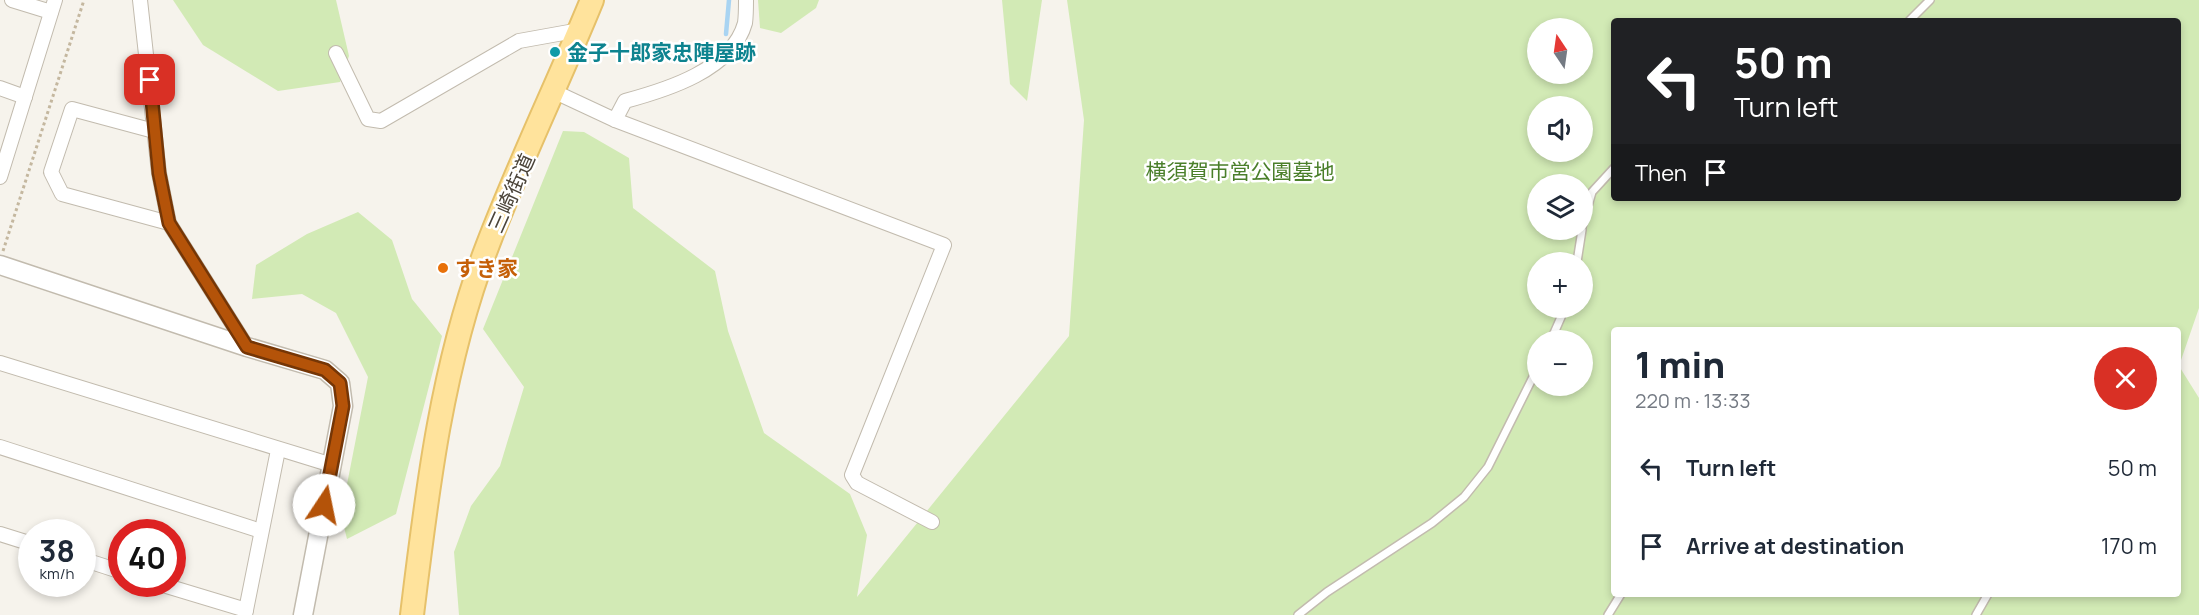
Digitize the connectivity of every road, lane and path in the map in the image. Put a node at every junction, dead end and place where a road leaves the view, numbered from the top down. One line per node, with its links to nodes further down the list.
1 (12, 0): 7 (street)
2 (84, 0): 20 (path)
3 (140, 0): 15 (street)
4 (592, 0): 9 (main road, 三崎街道)
5 (746, 0): 14 (street)
6 (1930, 0): 8 (lane)
7 (53, 6): 13 (street)
8 (1913, 18)
9 (580, 30): 10 (street); 12 (main road, 三崎街道)
10 (336, 53)
11 (0, 88): 13 (street)
12 (555, 92): 14 (street); 29 (main road, 三崎街道)
13 (25, 97): 17 (street)
14 (615, 120): 27 (street)
15 (154, 131): 19 (street); 19 (street)
16 (1611, 171): 18 (lane)
17 (0, 174)
18 (1593, 191)
19 (169, 223): 21 (street)
20 (0, 263): 21 (street)
21 (247, 347): 26 (street)
22 (0, 363): 25 (street)
23 (1527, 390): 39 (lane)
24 (0, 447): 28 (street)
25 (278, 450): 26 (street); 28 (street)
26 (332, 465): 36 (street)
27 (932, 522)
28 (261, 531): 35 (street)
29 (422, 533): 37 (main road, 三崎街道); 38 (main road, 三崎街道)
30 (0, 534): 31 (street)
31 (18, 540)
32 (186, 593): 35 (street)
33 (1619, 597): 40 (lane)
34 (1986, 597): 41 (lane)
35 (246, 613)
36 (303, 615)
37 (412, 615)
38 (425, 615)
39 (1298, 615)
40 (1608, 615)
41 (1976, 615)

